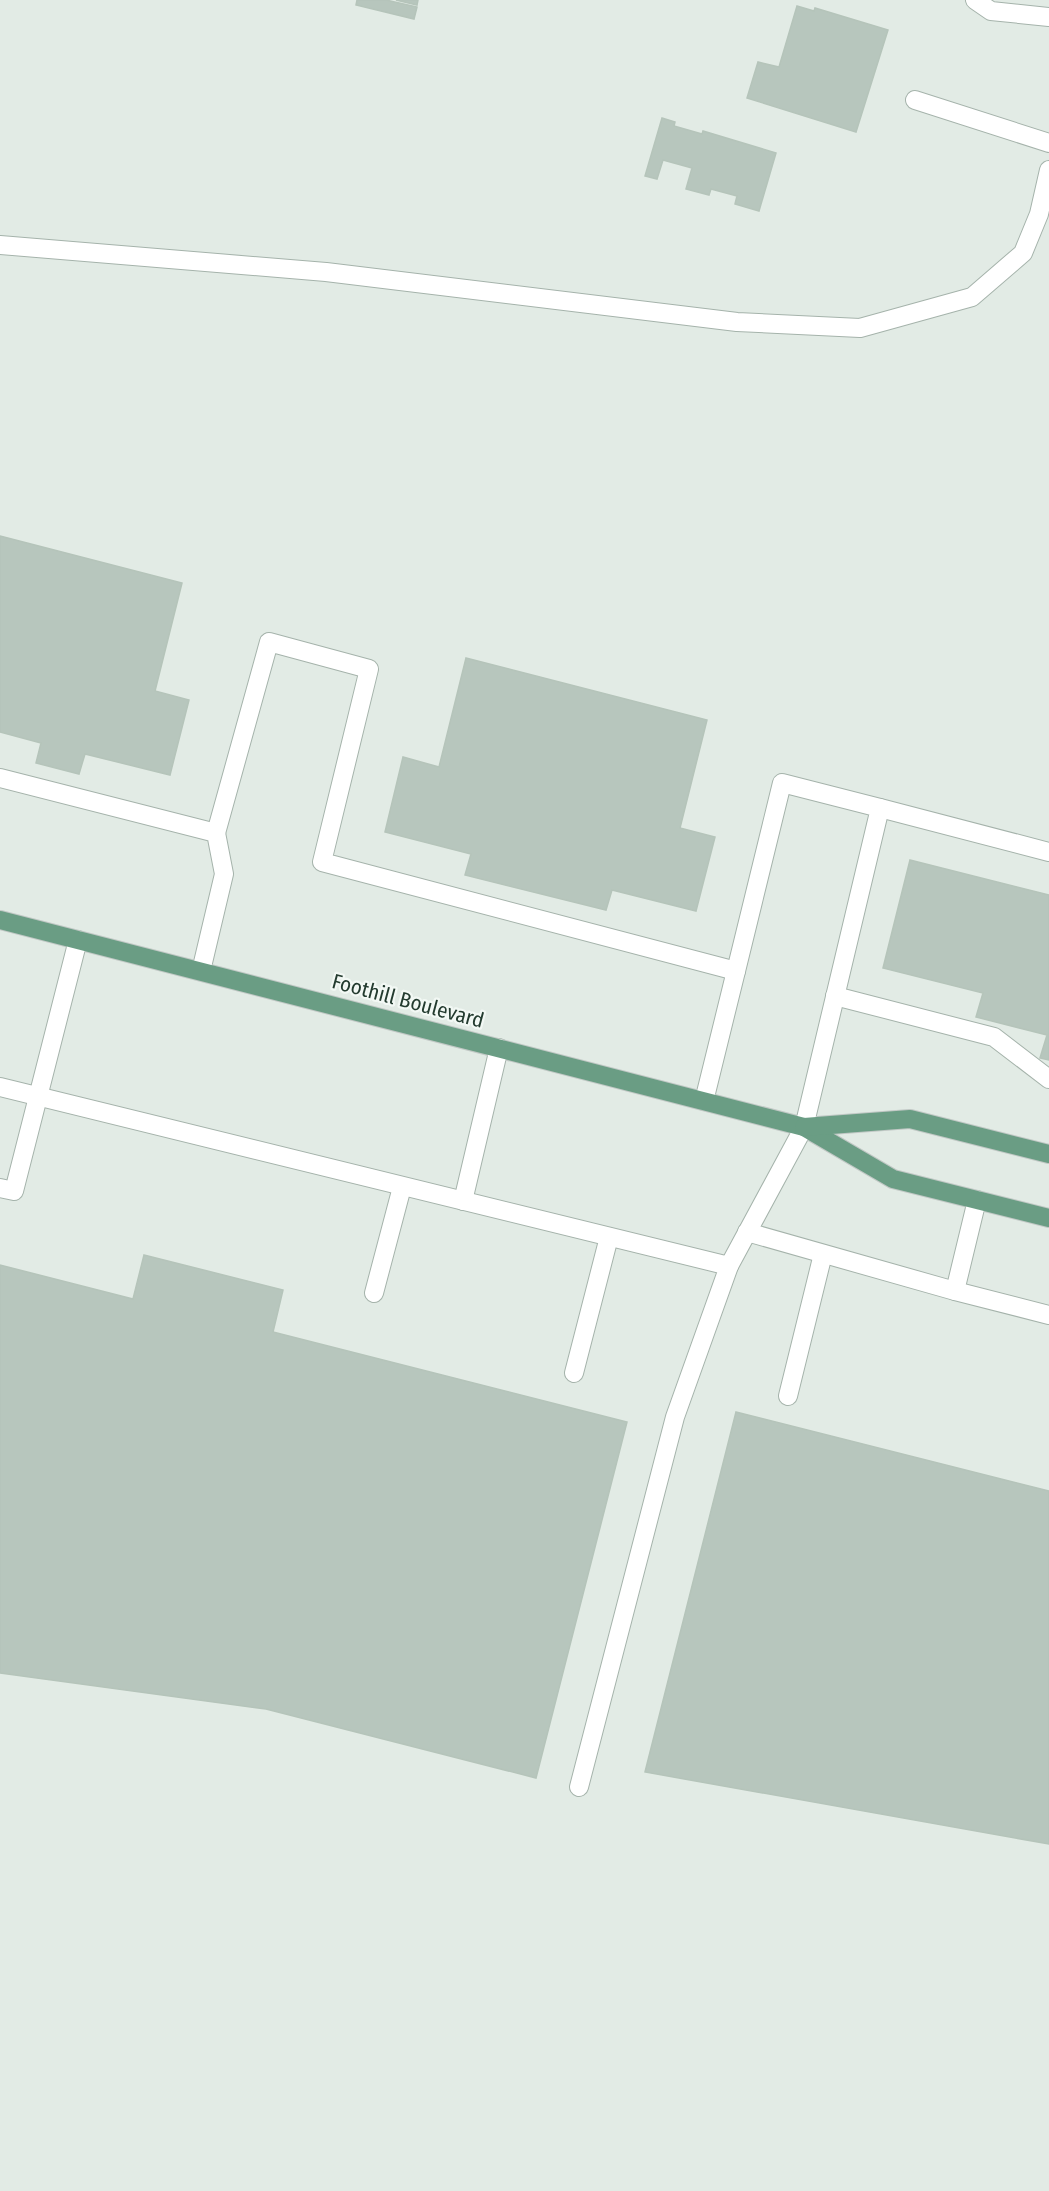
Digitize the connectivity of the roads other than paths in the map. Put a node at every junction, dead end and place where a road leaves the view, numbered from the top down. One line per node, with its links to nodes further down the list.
1 (975, 0): 2 (lane)
2 (1049, 16)
3 (915, 100): 4 (lane)
4 (1049, 143)
5 (1049, 170): 6 (lane)
6 (0, 245)
7 (0, 778): 9 (lane)
8 (880, 808): 10 (lane); 14 (lane); 15 (lane)
9 (216, 833): 13 (lane); 14 (lane)
10 (1049, 852)
11 (0, 920): 12 (main road, Foothill Boulevard)
12 (78, 940): 13 (main road, Foothill Boulevard); 19 (lane)
13 (201, 971): 16 (main road, Foothill Boulevard)
14 (735, 971): 20 (lane)
15 (835, 996): 17 (lane); 21 (lane)
16 (499, 1048): 20 (main road, Foothill Boulevard); 26 (lane)
17 (1049, 1079)
18 (0, 1086): 19 (lane)
19 (37, 1095): 23 (lane); 24 (lane)
20 (704, 1101): 21 (main road, Foothill Boulevard)
21 (804, 1126): 22 (main road, Foothill Boulevard); 25 (main road, Foothill Boulevard); 28 (lane)
22 (1049, 1154)
23 (402, 1187): 26 (lane); 33 (lane)
24 (0, 1188)
25 (977, 1200): 27 (main road, Foothill Boulevard); 32 (lane)
26 (463, 1202): 29 (lane)
27 (1049, 1218)
28 (747, 1232): 30 (lane); 31 (lane)
29 (609, 1237): 31 (lane); 35 (lane)
30 (823, 1254): 32 (lane); 36 (lane)
31 (729, 1266): 37 (lane)
32 (955, 1291): 34 (lane)
33 (374, 1293)
34 (1049, 1315)
35 (574, 1373)
36 (788, 1396)
37 (579, 1787)

